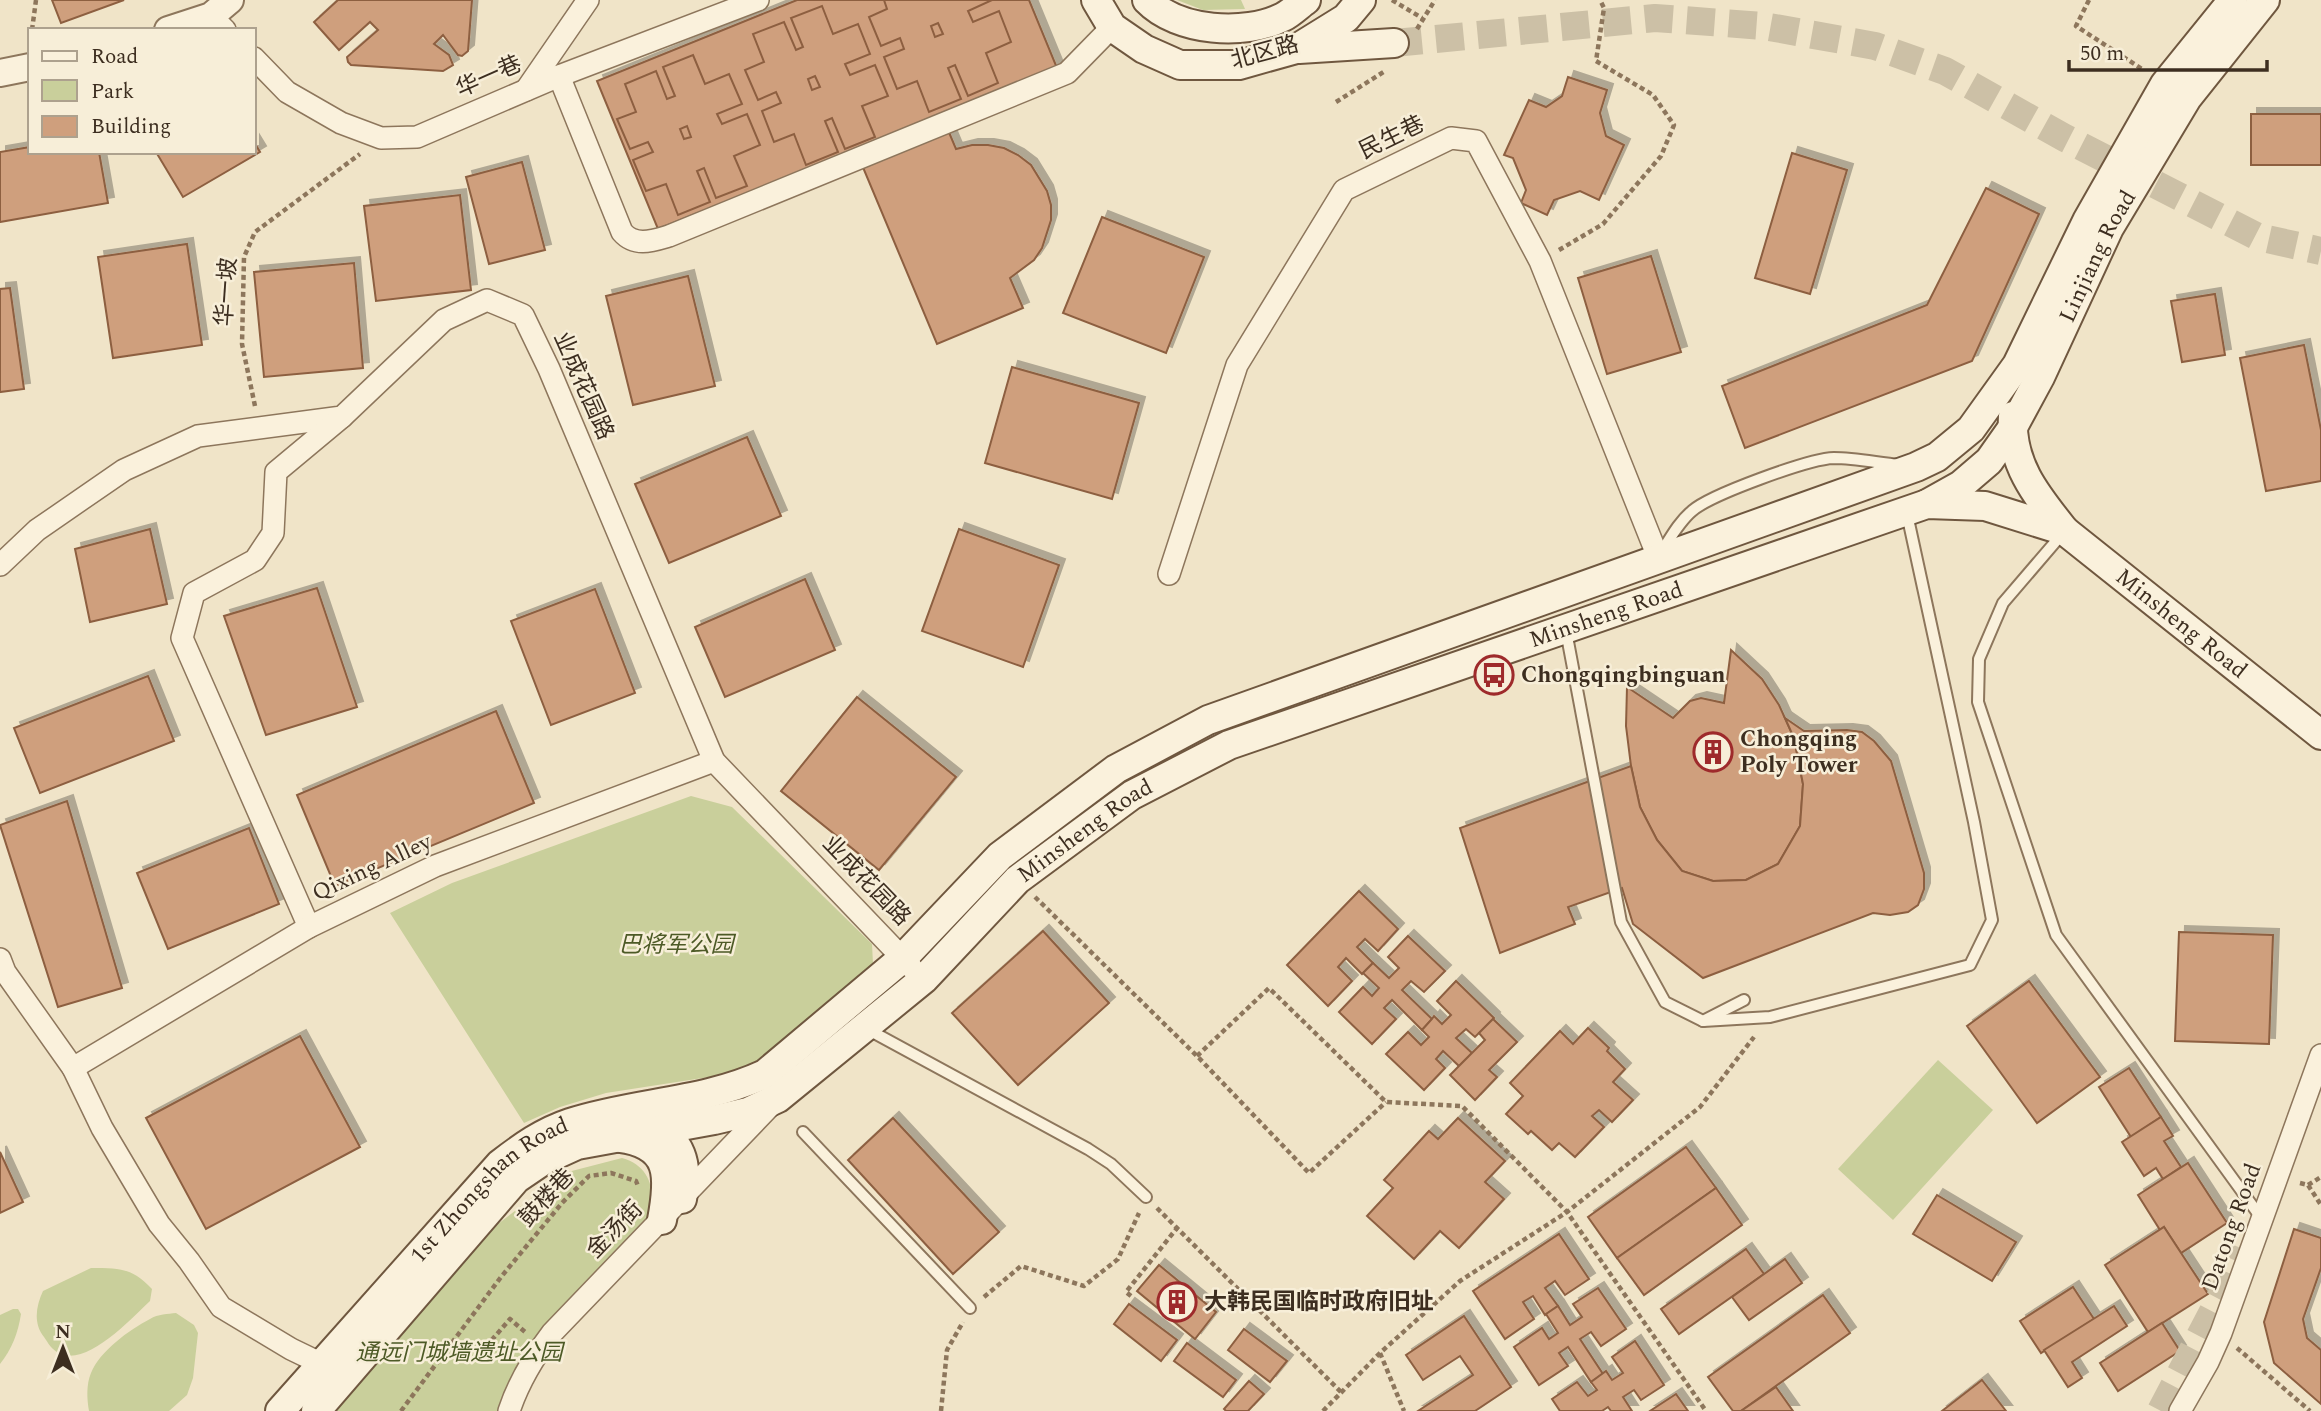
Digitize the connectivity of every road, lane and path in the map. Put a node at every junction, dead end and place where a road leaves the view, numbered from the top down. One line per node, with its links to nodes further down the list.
1 (36, 0): 18 (path)
2 (588, 0): 27 (street)
3 (758, 0): 25 (street, 华一巷)
4 (1096, 0): 17 (main road, 北区路)
5 (1147, 0): 6 (main road, 北区路)
6 (1306, 0)
7 (1392, 0): 14 (path)
8 (1412, 0): 14 (path)
9 (1600, 0): 30 (path)
10 (2089, 0): 26 (path)
11 (2233, 0): 26 (main road, Linjiang Road)
12 (2265, 0): 33 (main road, Linjiang Road)
13 (1350, 6): 20 (main road, 北区路)
14 (1408, 8): 16 (path)
15 (222, 15): 19 (street)
16 (1422, 18)
17 (1112, 27): 20 (main road, 北区路); 25 (street)
18 (32, 28)
19 (175, 28)
20 (1296, 49): 21 (main road)
21 (1392, 55): 28 (path)
22 (256, 60): 29 (street, 华一巷)
23 (28, 67): 24 (street)
24 (0, 73)
25 (559, 76): 27 (street, 华一巷)
26 (2165, 84): 31 (main road, Linjiang Road)
27 (526, 90): 29 (street, 华一巷)
28 (1336, 102)
29 (381, 138): 34 (path, 华一坡)
30 (1540, 261): 38 (street, 民生巷); 40 (street, 民生巷)
31 (2017, 365): 33 (main road); 35 (main road, Minsheng Road)
32 (342, 416): 34 (street); 43 (street, 业成花园路); 45 (street, 业成花园路)
33 (2013, 427): 36 (main road, Linjiang Road); 37 (main road)
34 (259, 428): 39 (street)
35 (1916, 467): 38 (main road, Minsheng Road); 38 (lane, Minsheng Road)
36 (1917, 508): 37 (main road, Minsheng Road); 41 (main road, Minsheng Road); 50 (lane)
37 (2065, 531): 42 (main road, Minsheng Road); 70 (lane)
38 (1658, 557): 46 (main road, Minsheng Road)
39 (0, 565)
40 (1169, 574)
41 (1565, 629): 44 (main road, Minsheng Road); 51 (lane)
42 (2321, 735)
43 (714, 761): 45 (street, Qixing Alley); 46 (street, 业成花园路)
44 (1017, 880): 48 (main road, Minsheng Road); 54 (path)
45 (309, 927): 55 (street, Qixing Alley)
46 (903, 958): 48 (street, 业成花园路); 56 (main road, Minsheng Road)
47 (0, 959): 55 (street)
48 (924, 979): 52 (main road, Minsheng Road)
49 (1744, 1000): 51 (lane)
50 (1770, 1017): 51 (lane); 68 (path)
51 (1703, 1021)
52 (864, 1027): 56 (main road, Minsheng Road); 65 (lane)
53 (2321, 1055): 70 (street, Datong Road)
54 (1197, 1056): 57 (path); 57 (path)
55 (73, 1068): 80 (street)
56 (771, 1086): 58 (main road, 1st Zhongshan Road); 59 (main road); 66 (street, 金汤街)
57 (1386, 1102): 68 (path)
58 (613, 1126): 59 (main road); 69 (main road); 80 (main road, 1st Zhongshan Road); 83 (main road, 1st Zhongshan Road)
59 (662, 1129): 66 (main road)
60 (803, 1132): 73 (lane)
61 (2321, 1177): 63 (path)
62 (2299, 1183): 63 (path)
63 (2308, 1185): 67 (path)
64 (639, 1190): 77 (path, 鼓楼巷)
65 (1146, 1197): 71 (path); 73 (path)
66 (682, 1199): 69 (street, 金汤街)
67 (2321, 1205)
68 (1567, 1212): 79 (path); 89 (path)
69 (662, 1220): 85 (street, 金汤街)
70 (2263, 1221): 76 (street, Datong Road)
71 (1177, 1228): 72 (path); 81 (path)
72 (1131, 1296)
73 (970, 1308): 86 (path)
74 (535, 1323): 75 (path)
75 (525, 1332): 77 (path); 78 (path)
76 (2221, 1334): 90 (street, Datong Road); 91 (path)
77 (454, 1340): 84 (path, 鼓楼巷)
78 (519, 1343)
79 (1380, 1353): 81 (path); 88 (path)
80 (322, 1364): 82 (main road, 1st Zhongshan Road)
81 (1341, 1392): 87 (path)
82 (279, 1411)
83 (316, 1411)
84 (401, 1411)
85 (509, 1411)
86 (941, 1411)
87 (1323, 1411)
88 (1404, 1411)
89 (1706, 1411)
90 (2180, 1411)
91 (2311, 1411)

